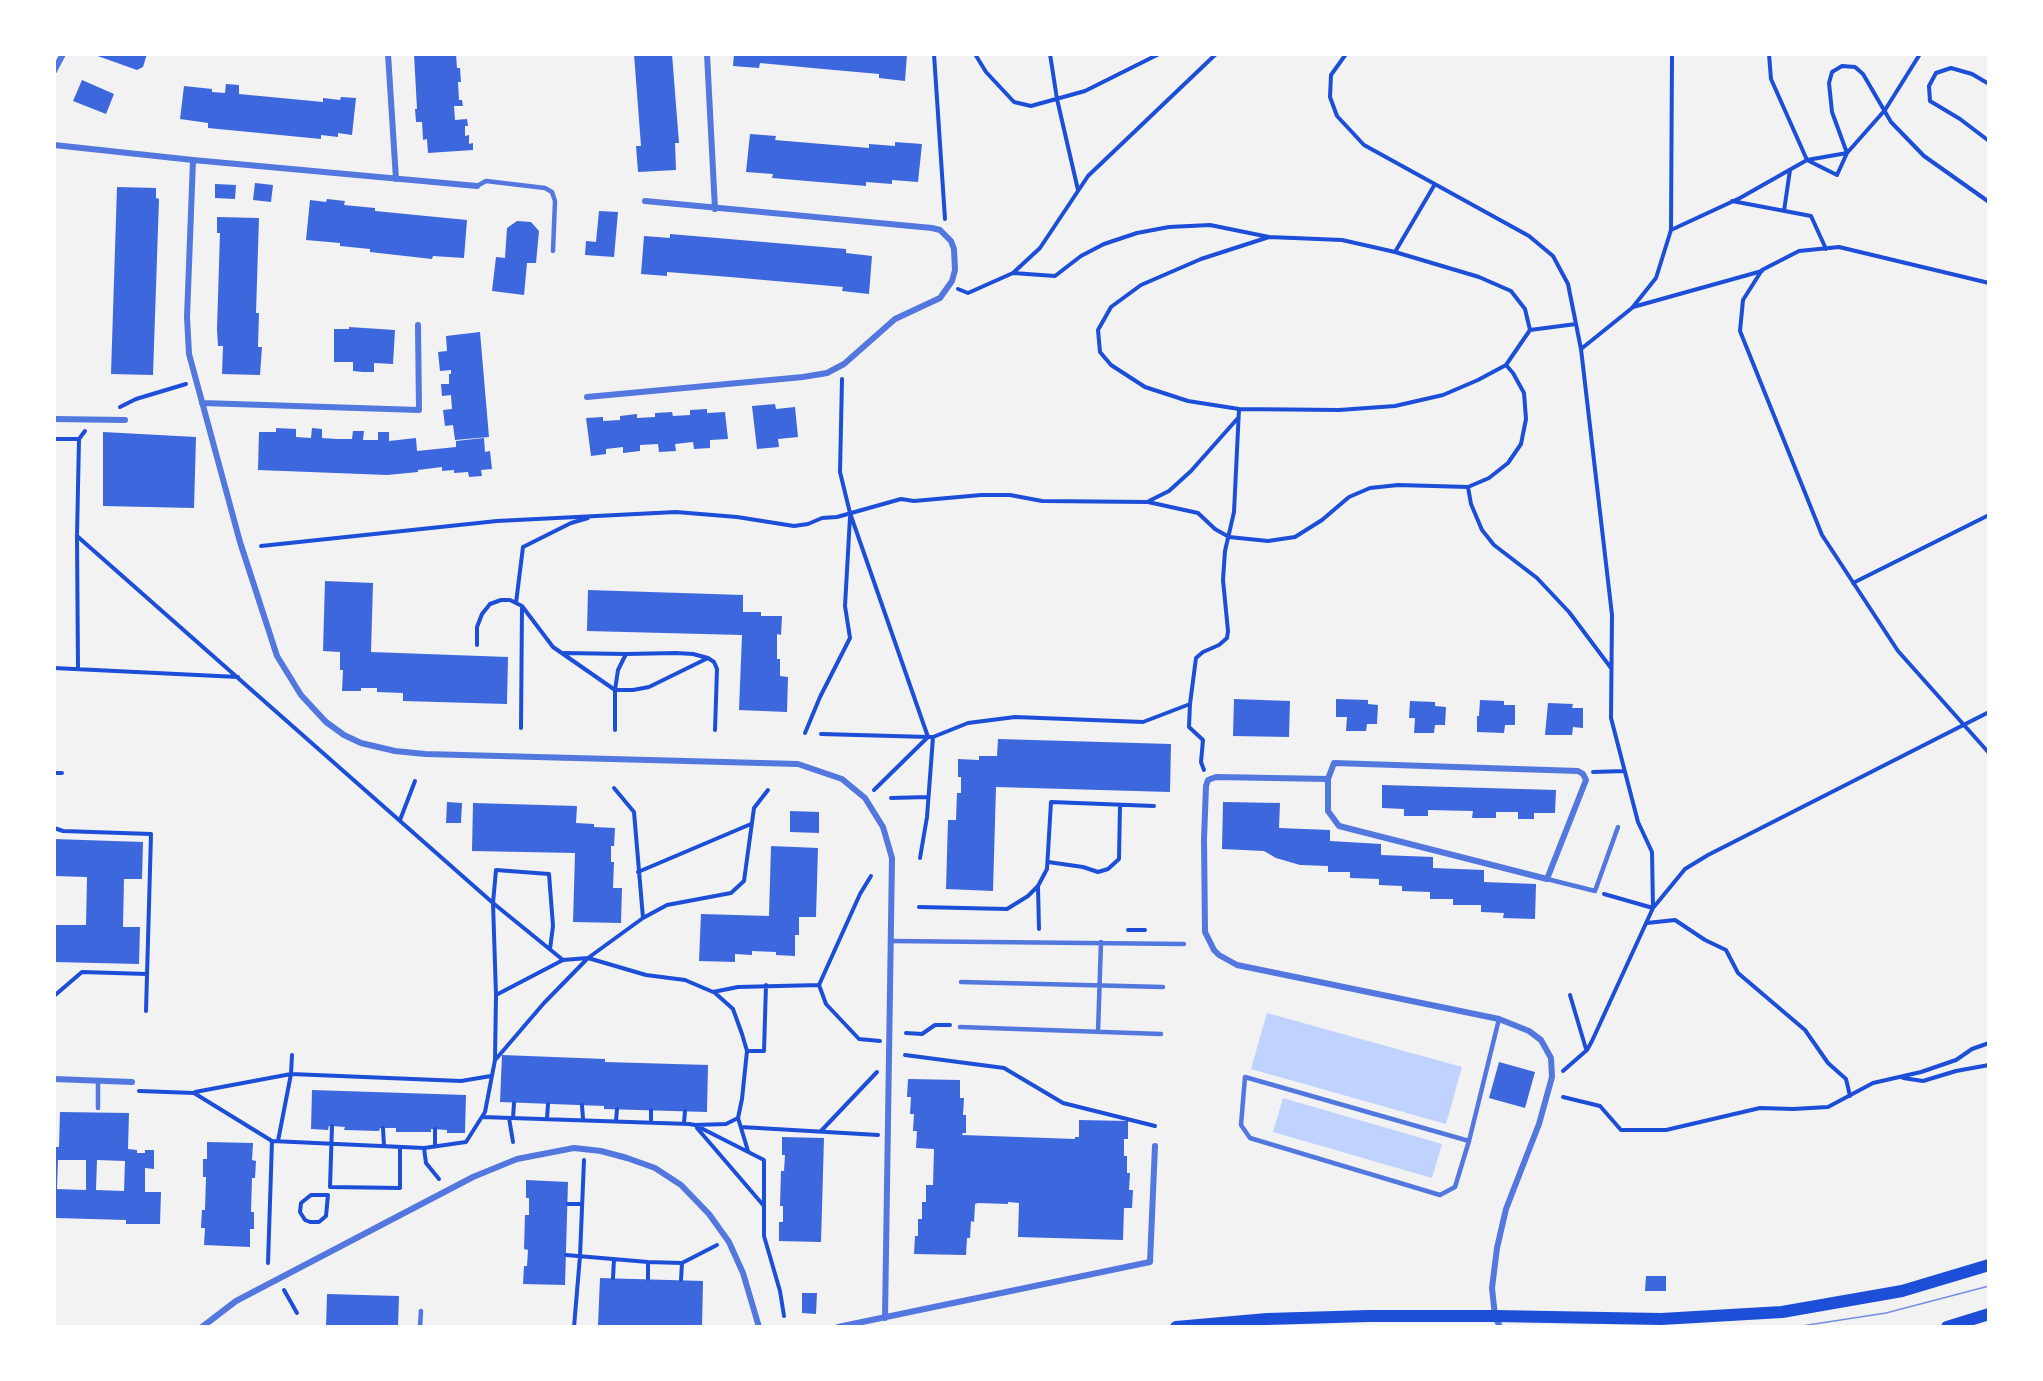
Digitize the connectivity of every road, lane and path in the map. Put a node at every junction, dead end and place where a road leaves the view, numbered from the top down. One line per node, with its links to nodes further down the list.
1 (63, 54): 13 (street)
2 (388, 54): 23 (street)
3 (707, 54): 30 (street)
4 (934, 54): 33 (path)
5 (975, 54): 15 (path)
6 (1050, 54): 15 (path)
7 (1159, 54): 15 (path)
8 (1216, 54): 26 (path)
9 (1346, 54): 24 (path)
10 (1672, 54): 32 (path)
11 (1769, 54): 21 (path)
12 (1920, 54): 16 (path)
13 (54, 71)
14 (1989, 84): 17 (path)
15 (1057, 99): 26 (path)
16 (1885, 110): 19 (path); 19 (path); 29 (path)
17 (1989, 141)
18 (54, 145): 20 (street)
19 (1847, 153): 21 (path); 21 (path)
20 (193, 160): 23 (street); 49 (street)
21 (1807, 160): 22 (path)
22 (1790, 169): 28 (path); 31 (path)
23 (396, 179): 25 (street)
24 (1435, 184): 37 (path); 43 (path)
25 (477, 186): 36 (lane)
26 (1078, 190): 39 (path)
27 (645, 201): 30 (street)
28 (1732, 201): 31 (path); 32 (path)
29 (1989, 202)
30 (715, 209): 33 (street)
31 (1784, 211): 35 (path)
32 (1671, 230): 42 (path)
33 (946, 235): 41 (street)
34 (1269, 237): 37 (path); 39 (path); 53 (path)
35 (1826, 249): 38 (path); 40 (path)
36 (553, 251)
37 (1395, 252): 45 (path)
38 (1762, 270): 42 (path); 69 (path)
39 (1013, 273): 41 (path)
40 (1989, 283)
41 (949, 286): 47 (street)
42 (1632, 308): 46 (path)
43 (1576, 324): 45 (path); 46 (path)
44 (418, 325): 51 (street)
45 (1530, 330): 48 (path)
46 (1581, 349): 67 (path)
47 (844, 364): 50 (street); 62 (path)
48 (1506, 365): 53 (path); 60 (path)
49 (197, 383): 51 (street); 52 (path)
50 (587, 397)
51 (202, 403): 101 (street)
52 (119, 408)
53 (1239, 409): 54 (path)
54 (1238, 418): 61 (path); 66 (path)
55 (54, 419): 56 (street)
56 (93, 420): 57 (street); 59 (path)
57 (125, 420)
58 (54, 439): 59 (path)
59 (79, 439): 65 (path)
60 (1468, 487): 66 (path); 77 (path)
61 (1148, 502): 62 (path); 66 (path)
62 (850, 513): 64 (path); 87 (path); 89 (path)
63 (1989, 515): 69 (path)
64 (597, 516): 68 (path); 70 (path)
65 (77, 536): 78 (path); 79 (path)
66 (1229, 537): 81 (path)
67 (1602, 543)
68 (261, 546)
69 (1853, 583): 83 (path)
70 (516, 603): 71 (path); 72 (path)
71 (522, 606): 73 (path); 84 (path)
72 (477, 645)
73 (561, 653): 74 (path); 80 (path)
74 (626, 654): 75 (path); 80 (path)
75 (708, 658): 80 (path); 85 (path)
76 (54, 668): 78 (path)
77 (1611, 668)
78 (78, 669): 79 (path)
79 (239, 677): 105 (path)
80 (615, 690): 86 (path)
81 (1190, 704): 89 (path); 91 (path)
82 (1989, 712): 83 (path)
83 (1964, 725): 90 (path); 115 (path)
84 (521, 728)
85 (715, 729)
86 (615, 730)
87 (805, 733)
88 (821, 734): 89 (path)
89 (931, 737): 100 (path); 101 (path)
90 (1989, 753)
91 (1202, 762)
92 (1624, 771): 95 (path)
93 (54, 772): 94 (path)
94 (62, 773)
95 (1583, 774): 96 (street); 113 (street)
96 (1328, 779): 113 (street); 138 (street)
97 (415, 781): 105 (path)
98 (614, 788): 111 (path)
99 (768, 790): 106 (path)
100 (928, 797): 102 (path); 109 (path)
101 (865, 798): 121 (street)
102 (891, 798)
103 (1120, 805): 104 (path); 110 (path); 110 (path)
104 (1154, 806)
105 (400, 820): 116 (path)
106 (751, 824): 111 (path); 118 (path)
107 (1618, 827): 115 (lane)
108 (54, 828): 127 (path)
109 (920, 858)
110 (1048, 862): 114 (path)
111 (638, 872): 118 (path)
112 (871, 876): 130 (path)
113 (1546, 879): 115 (lane)
114 (1038, 886): 117 (path); 120 (path)
115 (1595, 891)
116 (493, 903): 124 (path); 124 (path); 134 (path)
117 (920, 907)
118 (643, 918): 125 (path)
119 (1647, 923): 160 (path)
120 (1039, 929)
121 (891, 941): 122 (lane); 143 (street)
122 (1101, 942): 123 (lane); 131 (lane)
123 (1184, 944)
124 (550, 949): 126 (path)
125 (588, 958): 126 (path); 133 (path); 150 (path)
126 (563, 960): 134 (path)
127 (147, 974): 136 (path); 137 (path)
128 (961, 982): 131 (lane)
129 (766, 985): 130 (path); 133 (path); 146 (path)
130 (819, 985): 143 (path)
131 (1100, 985): 132 (lane); 140 (lane)
132 (1163, 987)
133 (713, 992): 146 (path)
134 (496, 995): 150 (path)
135 (1570, 995): 145 (path)
136 (54, 996)
137 (146, 1011)
138 (1499, 1019): 184 (lane); 216 (street)
139 (958, 1026): 140 (lane); 141 (path)
140 (1098, 1032): 142 (lane)
141 (906, 1033)
142 (1161, 1034)
143 (890, 1042): 149 (street)
144 (1989, 1043): 154 (path)
145 (1587, 1050)
146 (747, 1051): 169 (path)
147 (292, 1055): 152 (path)
148 (905, 1055): 176 (path)
149 (890, 1058): 180 (path); 181 (street)
150 (495, 1060): 153 (path)
151 (1989, 1065): 154 (path)
152 (291, 1074): 153 (path); 159 (path); 183 (path)
153 (492, 1076): 188 (path)
154 (1899, 1077): 160 (path)
155 (54, 1079): 156 (street)
156 (99, 1081): 157 (street); 165 (lane)
157 (132, 1082)
158 (132, 1091): 159 (path)
159 (194, 1092): 182 (path)
160 (1850, 1096): 161 (path)
161 (1563, 1097)
162 (514, 1103): 185 (path)
163 (548, 1104): 170 (path)
164 (582, 1105): 171 (path)
165 (98, 1108)
166 (617, 1109): 172 (path)
167 (651, 1110): 173 (path)
168 (685, 1111): 174 (path)
169 (738, 1118): 177 (path); 199 (path)
170 (547, 1119)
171 (583, 1119)
172 (616, 1121)
173 (651, 1122)
174 (684, 1123)
175 (332, 1126): 186 (path)
176 (1155, 1126)
177 (741, 1127): 180 (path); 192 (path)
178 (383, 1128): 187 (path)
179 (435, 1129): 188 (path)
180 (821, 1131): 181 (path)
181 (888, 1135): 215 (street)
182 (272, 1141): 183 (path); 205 (path)
183 (278, 1141): 186 (path)
184 (1469, 1141): 184 (lane)
185 (513, 1142)
186 (332, 1143): 187 (path); 195 (path)
187 (384, 1146): 190 (path)
188 (435, 1146): 191 (path)
189 (1155, 1146): 215 (street)
190 (400, 1147): 191 (path); 195 (path)
191 (424, 1148): 194 (path)
192 (748, 1152)
193 (584, 1159): 198 (path)
194 (439, 1179)
195 (330, 1187): 196 (path)
196 (328, 1195): 196 (path)
197 (568, 1204): 198 (path)
198 (582, 1204): 202 (path)
199 (764, 1206)
200 (718, 1245): 206 (path)
201 (566, 1255): 202 (path)
202 (580, 1256): 203 (path); 219 (path)
203 (614, 1259): 204 (path); 208 (path)
204 (648, 1262): 206 (path); 209 (path)
205 (268, 1263)
206 (682, 1263): 210 (path)
207 (1989, 1265): 216 (main road)
208 (613, 1278)
209 (648, 1279)
210 (681, 1280)
211 (282, 1286): 213 (path)
212 (420, 1311): 218 (lane)
213 (297, 1313)
214 (1989, 1314): 223 (main road)
215 (885, 1318): 221 (street)
216 (1498, 1321): 222 (main road)
217 (202, 1327): 220 (street)
218 (420, 1327)
219 (574, 1327)
220 (759, 1327)
221 (838, 1327)
222 (1176, 1327)
223 (1947, 1327)

